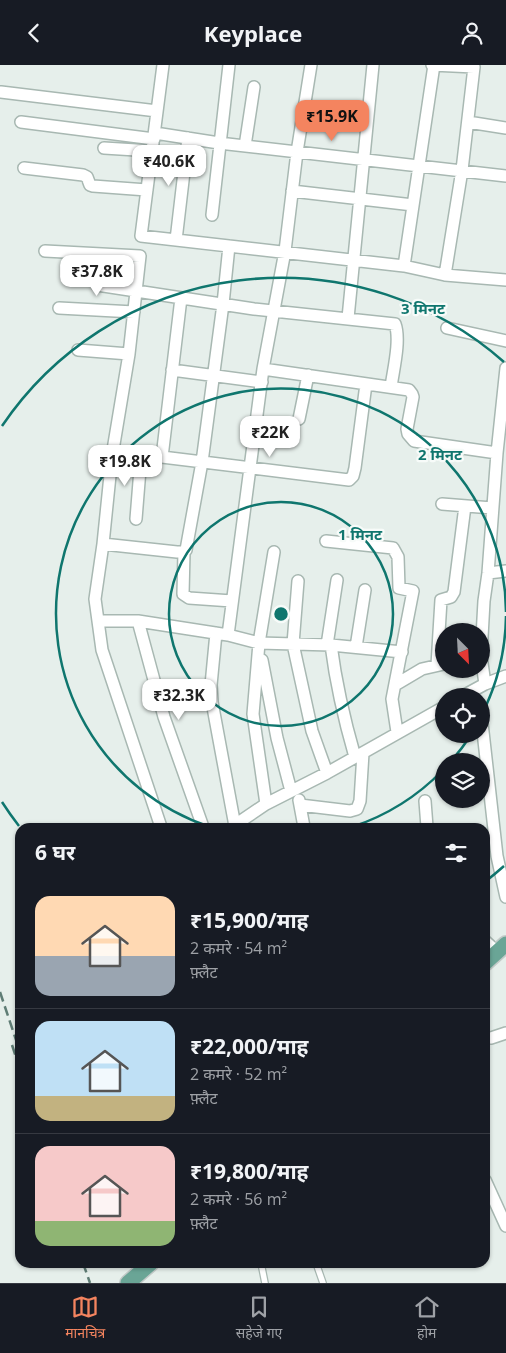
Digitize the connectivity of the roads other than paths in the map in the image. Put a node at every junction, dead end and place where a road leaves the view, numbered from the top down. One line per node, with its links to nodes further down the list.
1 (159, 65): 9 (street)
2 (229, 65): 15 (street)
3 (311, 65): 19 (street)
4 (373, 65): 20 (street)
5 (433, 65): 6 (street); 21 (street)
6 (474, 66): 11 (street)
7 (254, 87): 16 (street)
8 (0, 92): 9 (street)
9 (157, 111): 13 (street)
10 (21, 122): 13 (street)
11 (468, 122): 12 (street); 23 (street)
12 (506, 128)
13 (155, 136): 14 (street); 18 (street)
14 (188, 138): 15 (street); 31 (street)
15 (219, 143): 16 (street); 29 (street)
16 (245, 146): 19 (street)
17 (104, 148): 18 (street)
18 (152, 151): 25 (street)
19 (297, 152): 20 (street); 26 (street)
20 (364, 159): 21 (street); 27 (street)
21 (419, 165): 23 (street); 28 (street)
22 (24, 168): 25 (street)
23 (462, 170): 24 (street); 38 (street)
24 (506, 176)
25 (147, 190): 30 (street)
26 (292, 191): 27 (street); 34 (street)
27 (360, 199): 28 (street); 36 (street)
28 (413, 205): 37 (street)
29 (212, 215)
30 (141, 236): 31 (street); 35 (street)
31 (176, 240): 32 (street)
32 (229, 246): 34 (street); 43 (street)
33 (45, 251): 35 (street)
34 (285, 251): 36 (street); 45 (street)
35 (140, 256): 41 (street)
36 (354, 259): 37 (street); 47 (street)
37 (404, 265): 38 (street)
38 (445, 275): 39 (street)
39 (506, 280)
40 (97, 285): 41 (street)
41 (136, 291): 42 (street); 46 (street)
42 (181, 298): 43 (street); 54 (street)
43 (224, 304): 45 (street); 55 (street)
44 (60, 308): 46 (street)
45 (273, 311): 47 (street); 53 (street)
46 (134, 312): 51 (street)
47 (348, 319): 59 (street)
48 (447, 328): 49 (street)
49 (506, 341)
50 (78, 350): 51 (street)
51 (129, 354): 62 (street)
52 (506, 368): 61 (street)
53 (263, 369): 56 (street); 57 (street)
54 (172, 370): 55 (street); 64 (street)
55 (213, 375): 57 (street); 65 (street)
56 (308, 375): 58 (street); 60 (street)
57 (262, 381): 66 (street)
58 (366, 384): 59 (street); 66 (street)
59 (391, 387): 61 (street)
60 (299, 419)
61 (500, 447): 69 (street)
62 (112, 456): 63 (street); 72 (street)
63 (140, 457): 64 (street); 70 (street)
64 (162, 457): 65 (street)
65 (202, 462): 66 (street); 73 (street)
66 (251, 469): 80 (street)
67 (442, 504): 68 (street)
68 (466, 506): 69 (street); 83 (street)
69 (492, 508): 76 (street)
70 (136, 519)
71 (326, 541): 90 (street)
72 (103, 544): 73 (street); 81 (street)
73 (184, 552): 80 (street)
74 (274, 552): 87 (street)
75 (506, 571): 76 (street)
76 (488, 573): 84 (street)
77 (337, 580): 88 (street)
78 (298, 581): 86 (street)
79 (365, 590): 89 (street)
80 (232, 601): 85 (street)
81 (98, 621): 82 (street); 104 (street)
82 (138, 621): 85 (street); 105 (street)
83 (441, 623)
84 (483, 623)
85 (222, 634): 87 (street); 106 (street)
86 (293, 644): 87 (street); 88 (street); 99 (street)
87 (259, 645): 100 (street); 102 (street)
88 (329, 645): 89 (street); 98 (street)
89 (356, 647): 90 (street)
90 (402, 652): 93 (street)
91 (435, 665): 93 (street)
92 (506, 676): 94 (street)
93 (395, 685): 96 (street)
94 (483, 688)
95 (435, 712): 96 (street)
96 (397, 732): 98 (street)
97 (484, 743): 110 (street)
98 (359, 755): 99 (street); 103 (street)
99 (327, 773): 100 (street)
100 (294, 789): 102 (street); 103 (street)
101 (425, 801): 109 (street)
102 (266, 804): 107 (street)
103 (300, 805): 108 (street)
104 (160, 823)
105 (202, 823)
106 (232, 823)
107 (239, 823)
108 (303, 823)
109 (427, 823)
110 (506, 897)
111 (490, 943): 112 (street)
112 (502, 948): 113 (main road)
113 (490, 959)
114 (506, 1033): 115 (street)
115 (491, 1038)
116 (490, 1191): 117 (street)
117 (506, 1225)
118 (145, 1268): 121 (main road)
119 (263, 1268): 122 (lane)
120 (318, 1268): 123 (lane)
121 (128, 1283)
122 (265, 1283)
123 (324, 1283)

